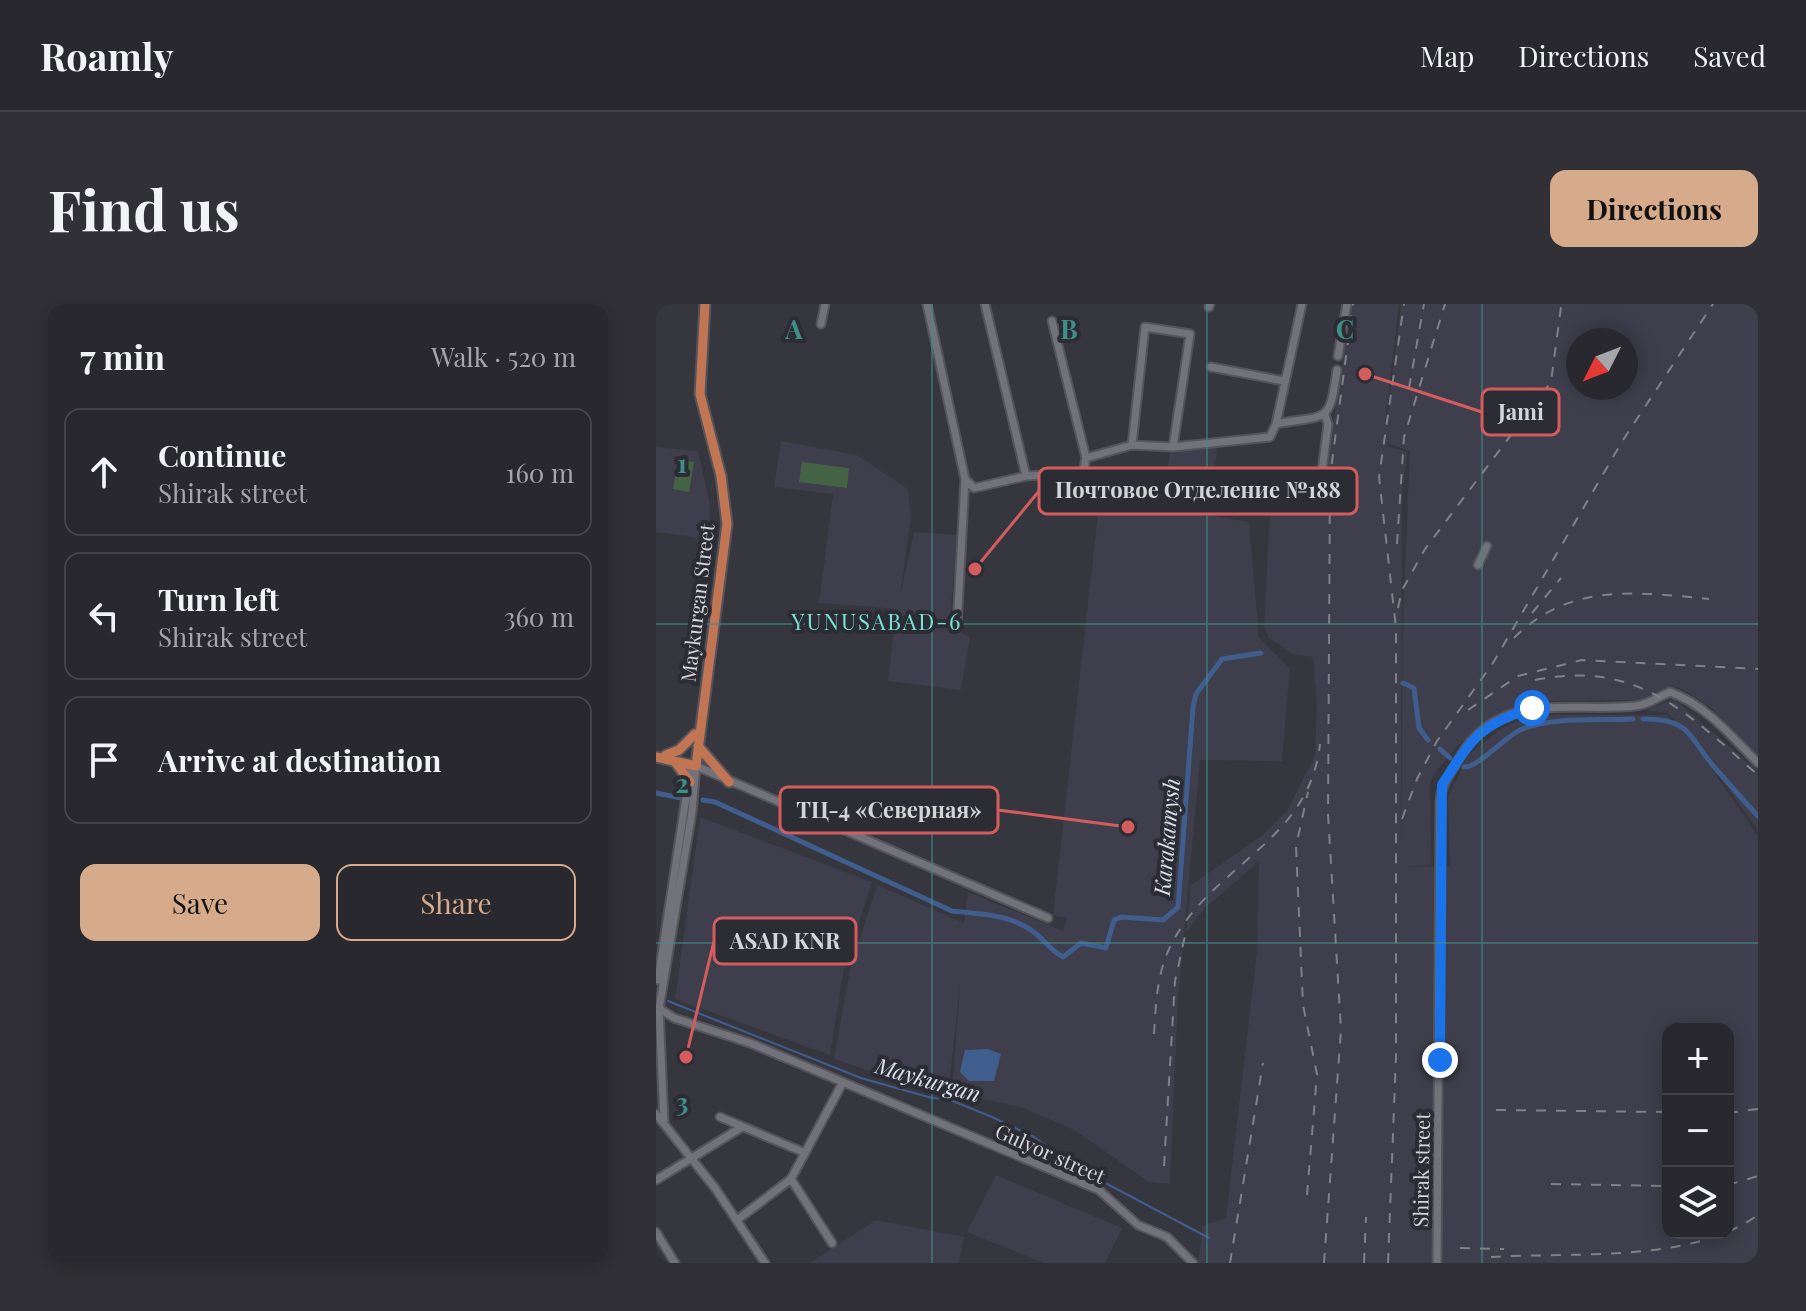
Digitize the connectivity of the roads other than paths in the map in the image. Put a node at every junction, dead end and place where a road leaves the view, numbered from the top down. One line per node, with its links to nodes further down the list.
1 (705, 304): 24 (main road, Maykurgan Street)
2 (825, 304): 8 (street)
3 (927, 304): 20 (street)
4 (985, 304): 19 (street)
5 (1302, 304): 12 (street)
6 (1347, 304): 9 (street)
7 (1052, 321): 17 (street)
8 (821, 324)
9 (1338, 356)
10 (1211, 367): 12 (street)
11 (1337, 370): 13 (street)
12 (1284, 381): 14 (street)
13 (1325, 415): 14 (street); 18 (street)
14 (1276, 424): 16 (street)
15 (1132, 445): 16 (street); 16 (street); 17 (street)
16 (1173, 447)
17 (1086, 458): 19 (street)
18 (1322, 471)
19 (1026, 476): 20 (street)
20 (965, 479): 23 (street)
21 (1487, 546): 22 (street)
22 (1478, 565)
23 (957, 627)
24 (701, 721): 25 (main road); 26 (main road, Maykurgan Street)
25 (695, 734): 27 (main road); 29 (main road)
26 (698, 746): 29 (main road, Maykurgan Street); 30 (main road)
27 (661, 756): 29 (main road); 31 (main road)
28 (1758, 763): 52 (street, Shirak street)
29 (693, 764): 30 (street); 31 (street, Maykurgan Street)
30 (729, 782): 33 (street)
31 (691, 785): 32 (street, Maykurgan Street)
32 (689, 812): 34 (street, Maykurgan Street); 35 (street, Maykurgan Street)
33 (1048, 918)
34 (656, 994)
35 (657, 1008): 37 (street, Gulyor street); 40 (street, Maykurgan Street)
36 (656, 1057): 40 (street)
37 (843, 1082): 42 (street); 51 (street, Gulyor street)
38 (656, 1114): 40 (street)
39 (720, 1117): 41 (street)
40 (665, 1125): 43 (street)
41 (742, 1127): 42 (street); 43 (street)
42 (803, 1152): 44 (street)
43 (690, 1159): 45 (street); 46 (street)
44 (791, 1179): 46 (street); 48 (street)
45 (656, 1180)
46 (737, 1220): 50 (street)
47 (656, 1232): 49 (street)
48 (832, 1243)
49 (675, 1263)
50 (765, 1263)
51 (1193, 1263)
52 (1437, 1263)

